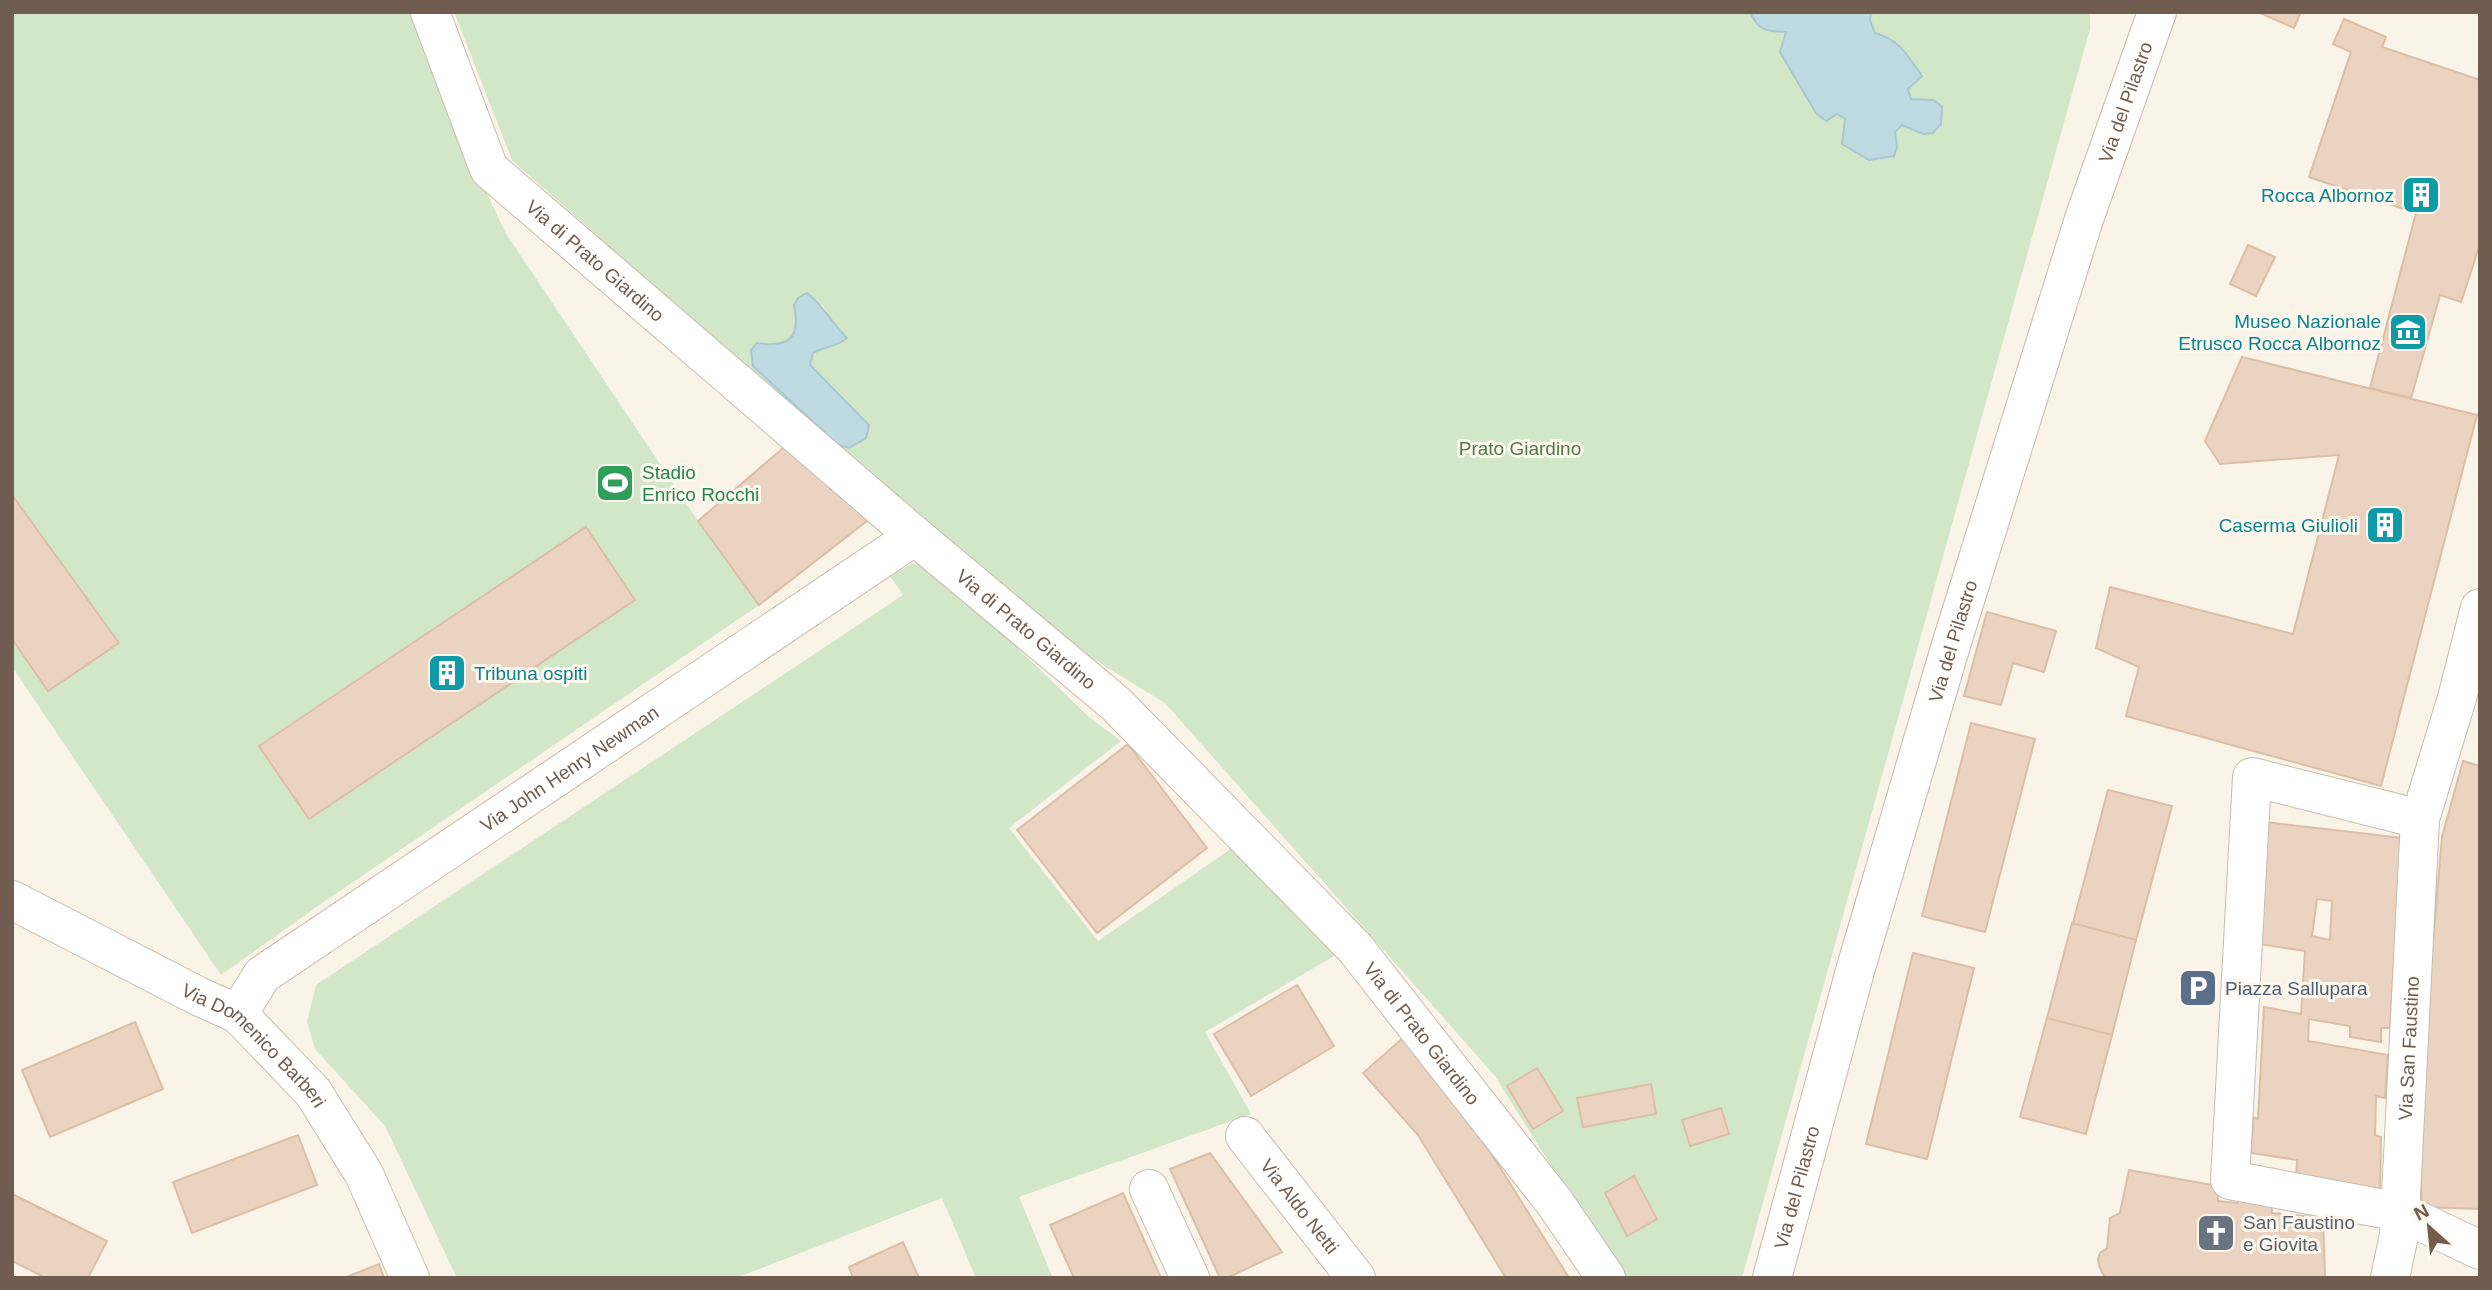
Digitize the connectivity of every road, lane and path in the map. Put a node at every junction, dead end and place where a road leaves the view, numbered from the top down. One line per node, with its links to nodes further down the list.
1 (430, 12): 3 (street, Via di Prato Giardino)
2 (2157, 12): 17 (street, Via del Pilastro)
3 (915, 536): 8 (street, Via John Henry Newman); 16 (street, Via di Prato Giardino)
4 (2480, 608): 5 (street, Via San Faustino)
5 (2468, 707): 6 (street, Via San Faustino)
6 (2420, 819): 11 (street, Via San Faustino); 11 (street)
7 (12, 900): 8 (street, Via Domenico Barberi)
8 (238, 1014): 13 (street, Via Domenico Barberi)
9 (1245, 1136): 15 (street, Via Aldo Netti)
10 (1149, 1189): 14 (street)
11 (2400, 1212): 12 (street); 18 (street, Via San Faustino)
12 (2480, 1250)
13 (410, 1278)
14 (1190, 1278)
15 (1356, 1278)
16 (1606, 1278)
17 (1772, 1278)
18 (2390, 1278)

